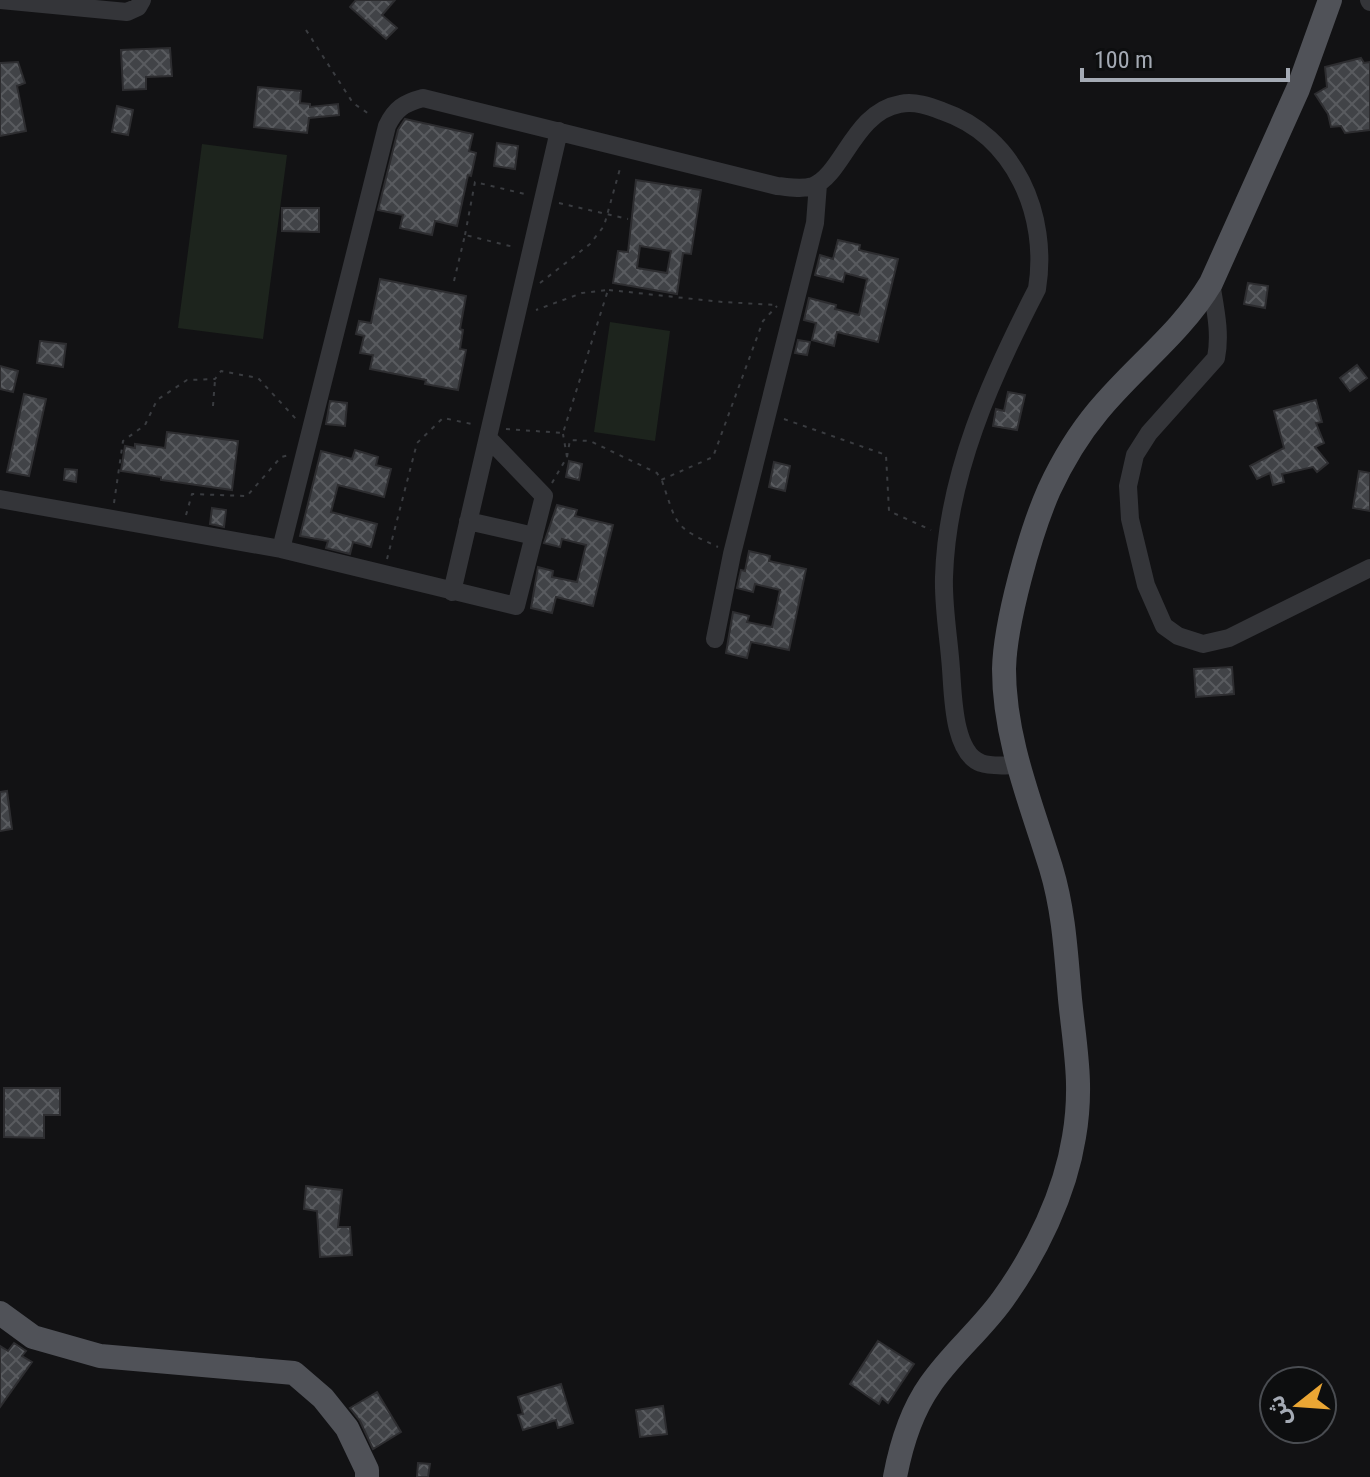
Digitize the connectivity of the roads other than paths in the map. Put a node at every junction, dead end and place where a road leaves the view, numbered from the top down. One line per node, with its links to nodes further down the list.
1 (0, 0): 2 (street)
2 (142, 0)
3 (1330, 0): 6 (main road)
4 (559, 131): 5 (street); 7 (street); 11 (street)
5 (818, 184): 14 (street); 15 (street)
6 (1211, 283): 12 (street); 15 (main road)
7 (489, 433): 9 (street); 10 (street)
8 (0, 499): 11 (street)
9 (468, 521): 10 (street); 13 (street)
10 (534, 536): 13 (street)
11 (281, 549): 13 (street)
12 (1370, 568)
13 (452, 592)
14 (715, 639)
15 (1018, 765): 18 (main road)
16 (0, 1313): 17 (main road)
17 (367, 1477)
18 (895, 1477)

